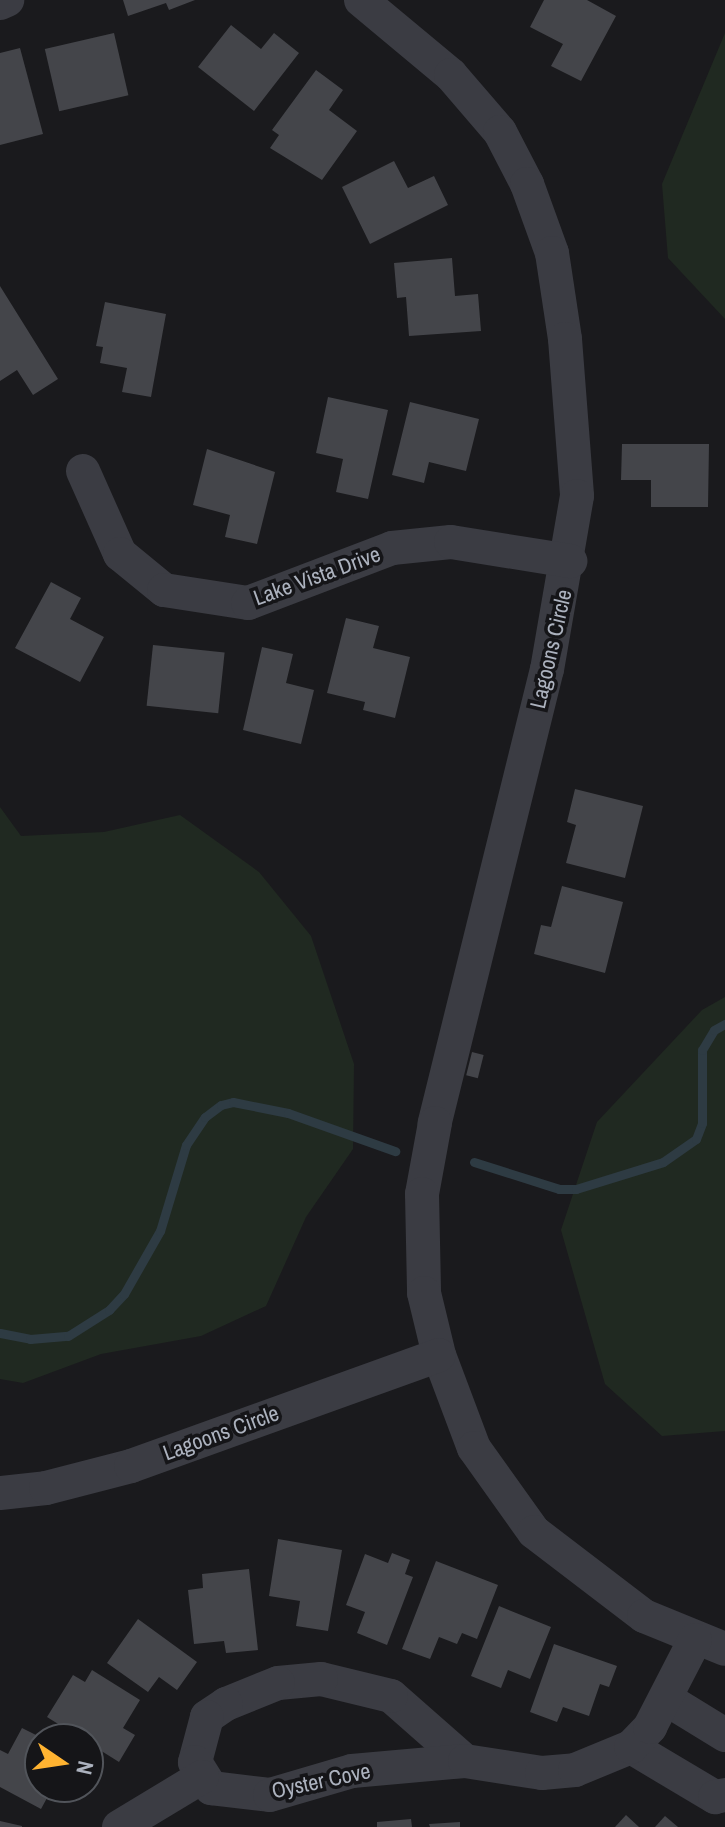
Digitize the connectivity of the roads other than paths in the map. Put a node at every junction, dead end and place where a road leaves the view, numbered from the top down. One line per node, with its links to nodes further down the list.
1 (7, 0): 3 (street)
2 (361, 0): 5 (street, Lagoons Circle)
3 (0, 3)
4 (83, 471): 5 (street, Lake Vista Drive)
5 (570, 561): 6 (street, Lagoons Circle)
6 (439, 1355): 7 (street, Lagoons Circle); 8 (street, Lagoons Circle)
7 (0, 1493)
8 (710, 1645): 9 (street, Oyster Cove)
9 (668, 1700): 10 (street); 11 (street, Oyster Cove)
10 (725, 1735)
11 (631, 1747): 12 (street, Oyster Cove); 14 (street)
12 (465, 1761): 13 (street, Oyster Cove); 13 (street)
13 (202, 1777): 15 (street)
14 (725, 1795)
15 (119, 1827)

